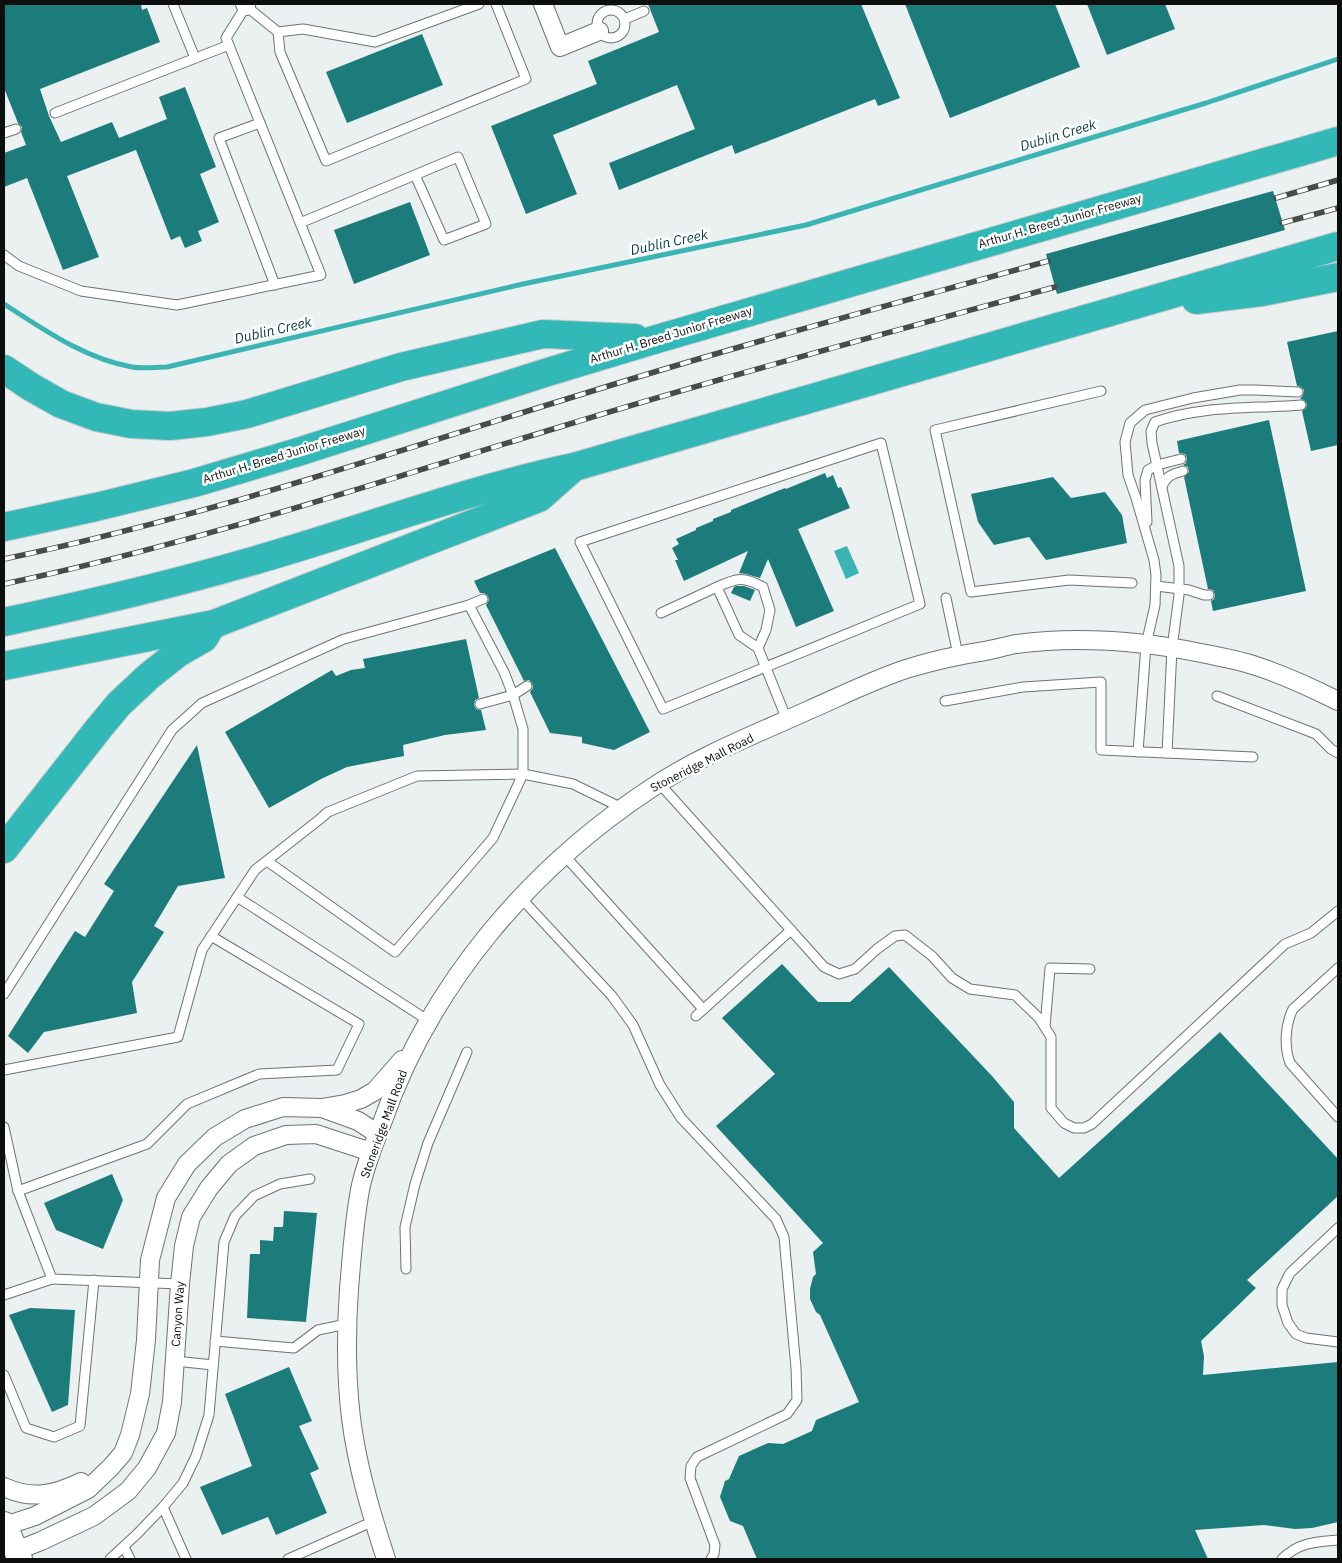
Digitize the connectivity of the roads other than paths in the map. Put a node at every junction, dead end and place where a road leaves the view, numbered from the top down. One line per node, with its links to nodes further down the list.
1 (173, 4): 11 (lane)
2 (479, 4): 8 (lane)
3 (496, 4): 8 (lane)
4 (543, 4): 9 (street)
5 (245, 5): 8 (lane); 10 (lane)
6 (644, 11): 7 (lane)
7 (625, 19): 9 (lane); 9 (lane)
8 (278, 32)
9 (599, 32)
10 (229, 45): 11 (lane); 13 (lane)
11 (195, 58): 12 (lane)
12 (55, 113)
13 (260, 123): 18 (lane); 22 (lane)
14 (16, 129): 15 (lane)
15 (4, 134)
16 (1338, 141): 24 (highway, Arthur H. Breed Junior Freeway)
17 (415, 175): 17 (lane); 18 (lane)
18 (300, 223): 22 (lane)
19 (1338, 246): 23 (highway)
20 (4, 255): 22 (lane)
21 (1338, 277): 23 (highway)
22 (276, 285)
23 (1110, 311): 31 (highway)
24 (657, 339): 25 (highway); 34 (highway, Arthur H. Breed Junior Freeway)
25 (4, 369)
26 (1101, 391): 36 (lane)
27 (1298, 392): 35 (lane)
28 (1301, 405): 30 (lane)
29 (1181, 459): 30 (lane)
30 (1157, 465): 33 (lane); 35 (lane)
31 (574, 467): 45 (highway); 46 (highway)
32 (1183, 471): 33 (lane)
33 (1162, 487): 39 (lane)
34 (4, 527)
35 (1148, 543): 37 (lane)
36 (1132, 583)
37 (1156, 586): 39 (lane); 47 (lane)
38 (716, 587): 44 (lane); 48 (lane); 48 (lane)
39 (1179, 589): 40 (lane); 49 (lane)
40 (1209, 595)
41 (946, 598): 50 (lane)
42 (483, 599): 43 (lane)
43 (469, 605): 54 (lane); 77 (lane)
44 (661, 613)
45 (4, 622)
46 (214, 624): 51 (highway); 67 (highway)
47 (1146, 645): 49 (street, Stoneridge Mall Road); 50 (street, Stoneridge Mall Road); 61 (lane)
48 (758, 648): 52 (lane)
49 (1172, 648): 57 (street, Stoneridge Mall Road); 62 (lane)
50 (958, 655): 59 (street, Stoneridge Mall Road)
51 (4, 666)
52 (766, 667): 52 (lane); 59 (lane)
53 (527, 686): 54 (lane)
54 (513, 695): 58 (lane); 64 (lane)
55 (1217, 696): 60 (lane)
56 (945, 701): 61 (lane)
57 (1338, 701)
58 (480, 704)
59 (788, 720): 65 (street, Stoneridge Mall Road)
60 (1334, 751)
61 (1138, 752): 62 (lane)
62 (1168, 754): 63 (lane)
63 (1253, 757)
64 (523, 774): 66 (lane); 69 (lane); 69 (lane)
65 (660, 783): 66 (street, Stoneridge Mall Road); 73 (lane)
66 (622, 808): 68 (street, Stoneridge Mall Road)
67 (4, 849)
68 (564, 855): 71 (street, Stoneridge Mall Road); 73 (lane)
69 (267, 861): 70 (lane)
70 (237, 897): 74 (lane); 78 (lane)
71 (520, 897): 78 (street, Stoneridge Mall Road); 117 (lane)
72 (1338, 911): 79 (lane)
73 (791, 930): 79 (lane)
74 (211, 936): 82 (lane); 90 (lane)
75 (1338, 968): 84 (lane)
76 (1090, 970): 79 (lane)
77 (4, 994)
78 (429, 1021): 80 (street, Stoneridge Mall Road)
79 (1045, 1027)
80 (415, 1044): 83 (street); 86 (street, Stoneridge Mall Road)
81 (467, 1052): 92 (lane)
82 (4, 1070)
83 (322, 1108): 86 (street); 95 (street)
84 (1338, 1118)
85 (4, 1127): 88 (lane)
86 (378, 1134): 87 (street, Stoneridge Mall Road)
87 (371, 1152): 96 (street, Canyon Way); 98 (street, Stoneridge Mall Road)
88 (7, 1157): 90 (lane)
89 (310, 1179): 99 (lane)
90 (18, 1191): 93 (lane)
91 (1338, 1228): 100 (lane)
92 (406, 1269)
93 (52, 1279): 94 (lane); 97 (lane)
94 (94, 1280): 95 (lane); 103 (lane)
95 (149, 1283): 96 (lane); 104 (street)
96 (180, 1284): 101 (street, Canyon Way)
97 (4, 1295)
98 (347, 1324): 99 (lane); 107 (street, Stoneridge Mall Road)
99 (215, 1341): 102 (lane)
100 (1338, 1342)
101 (175, 1361): 102 (lane); 111 (street, Canyon Way)
102 (213, 1365): 106 (lane)
103 (4, 1375)
104 (111, 1467): 105 (street); 108 (street)
105 (4, 1487)
106 (163, 1507): 110 (lane); 114 (lane)
107 (374, 1521): 115 (lane); 116 (street, Stoneridge Mall Road)
108 (4, 1526): 111 (main road)
109 (1338, 1540): 118 (lane)
110 (124, 1547): 112 (lane); 113 (lane)
111 (13, 1555)
112 (110, 1559)
113 (130, 1559)
114 (186, 1559)
115 (288, 1559)
116 (386, 1559)
117 (711, 1559)
118 (1282, 1559)

